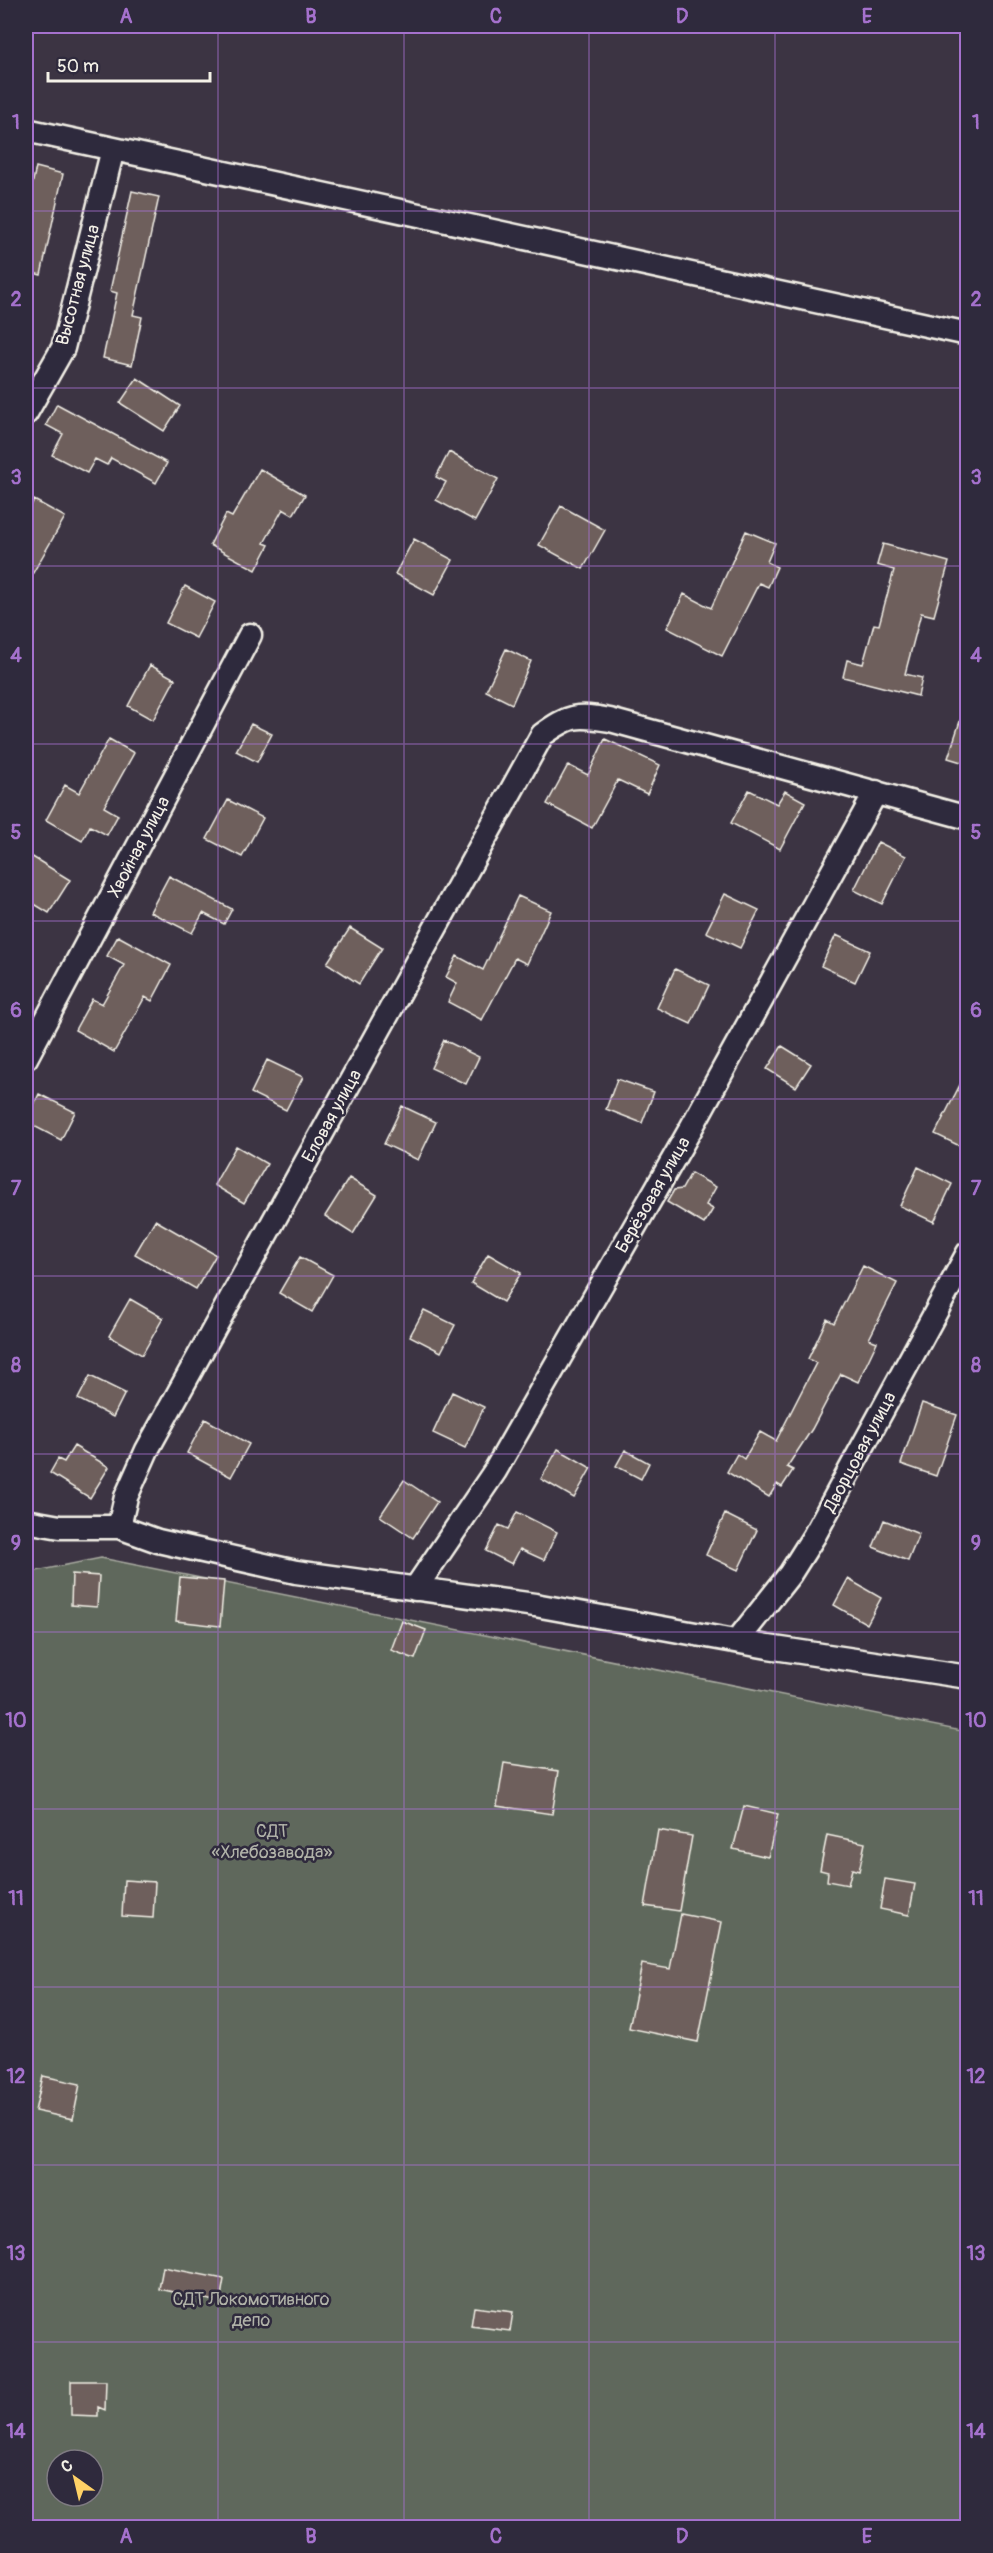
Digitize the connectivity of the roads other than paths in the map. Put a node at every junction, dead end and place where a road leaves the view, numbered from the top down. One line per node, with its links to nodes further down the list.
1 (26, 130): 2 (street)
2 (113, 149): 3 (street); 4 (street, Высотная улица)
3 (968, 334)
4 (26, 413)
5 (250, 635): 8 (street, Хвойная улица)
6 (876, 792): 7 (street); 11 (street, Еловая улица); 12 (street, Берёзовая улица)
7 (968, 818)
8 (26, 1058)
9 (968, 1253): 13 (street, Дворцовая улица)
10 (26, 1521): 11 (street)
11 (119, 1527): 12 (street)
12 (415, 1589): 13 (street)
13 (737, 1641): 14 (street)
14 (968, 1677)

